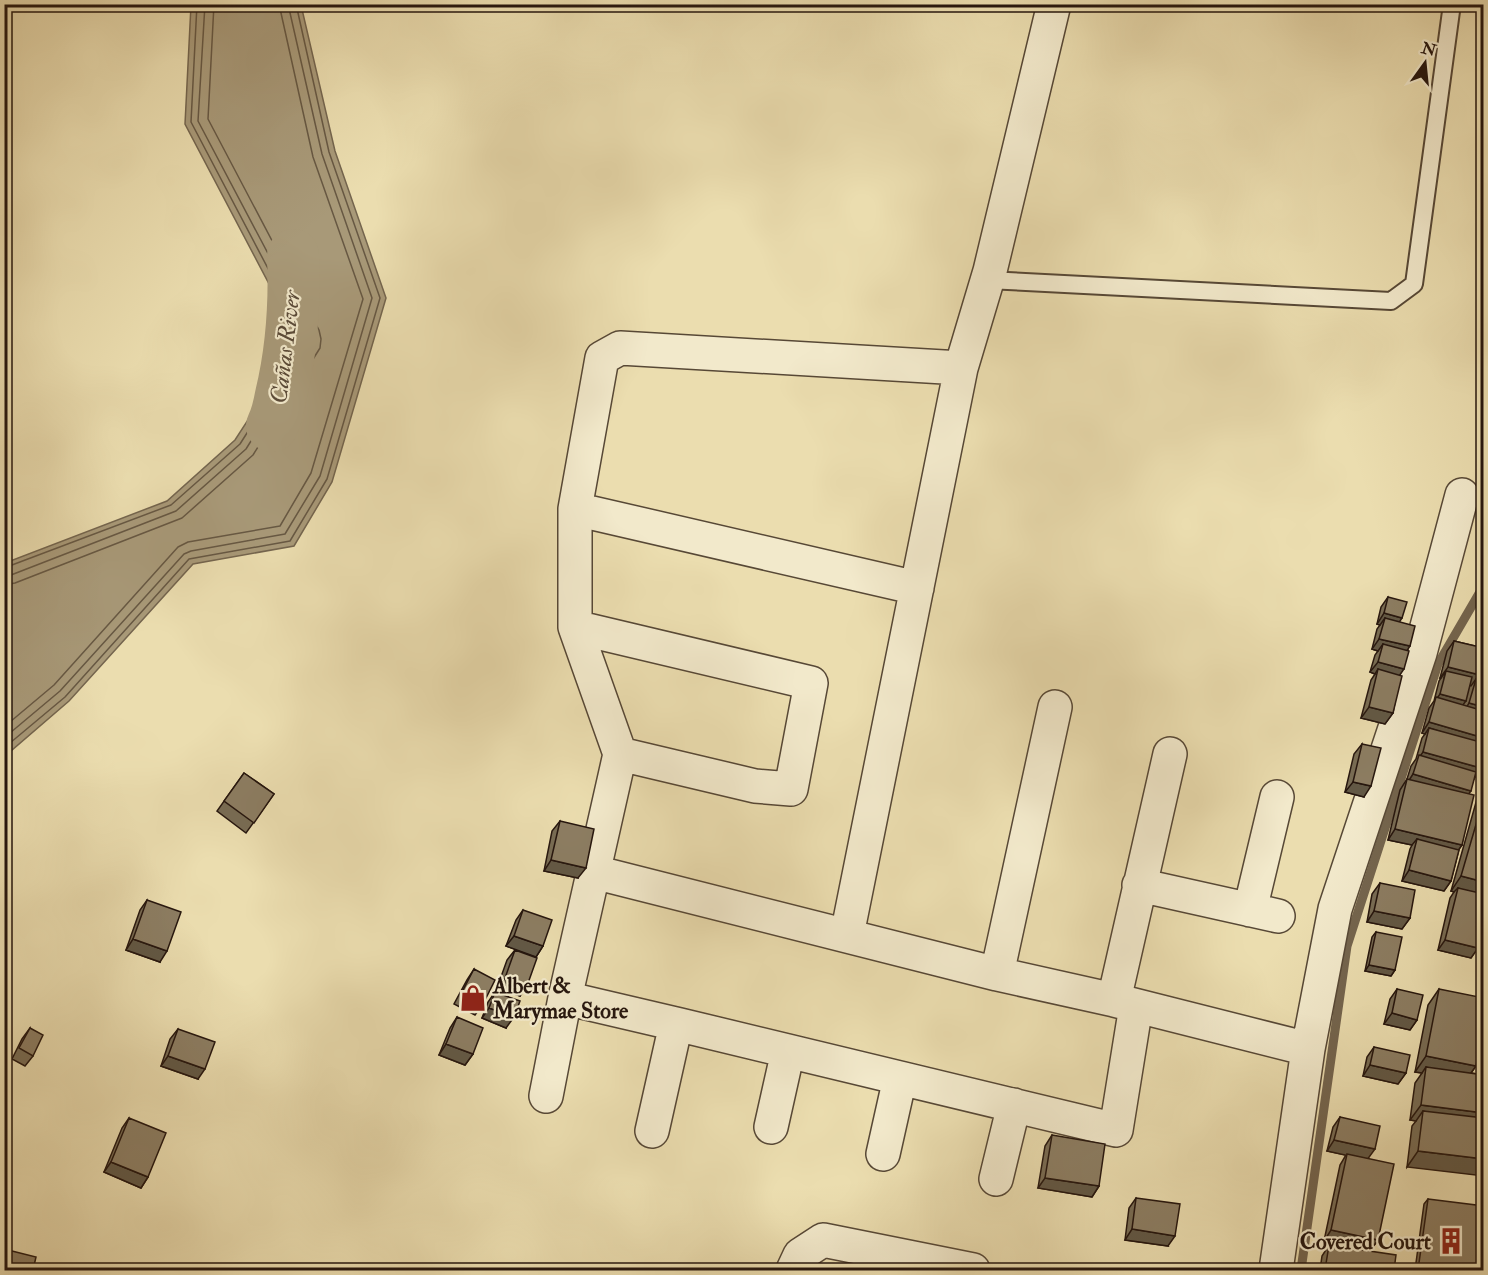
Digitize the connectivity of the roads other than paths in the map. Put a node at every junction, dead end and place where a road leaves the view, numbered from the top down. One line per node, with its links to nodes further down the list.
1 (1054, 4): 3 (street)
2 (1452, 4): 3 (lane)
3 (987, 280): 4 (street)
4 (961, 368): 6 (street); 7 (street)
5 (1461, 495): 20 (street)
6 (574, 509): 7 (street); 8 (street)
7 (917, 588): 15 (street)
8 (575, 627): 10 (street); 10 (street)
9 (1055, 707): 16 (street)
10 (620, 754): 13 (street)
11 (1170, 754): 14 (street)
12 (1277, 797): 14 (street)
13 (594, 872): 15 (street); 17 (street)
14 (1139, 885): 18 (street)
15 (847, 935): 16 (street)
16 (997, 974): 18 (street)
17 (565, 998): 19 (street); 23 (street)
18 (1125, 1003): 20 (street); 24 (street)
19 (675, 1024): 21 (street); 26 (street)
20 (1308, 1049): 31 (street)
21 (788, 1051): 22 (street); 25 (street)
22 (900, 1078): 24 (street); 27 (street)
23 (546, 1096)
24 (1014, 1105): 28 (street)
25 (771, 1127)
26 (652, 1131)
27 (883, 1154)
28 (996, 1179)
29 (793, 1270): 30 (street)
30 (973, 1270)
31 (1276, 1270)

